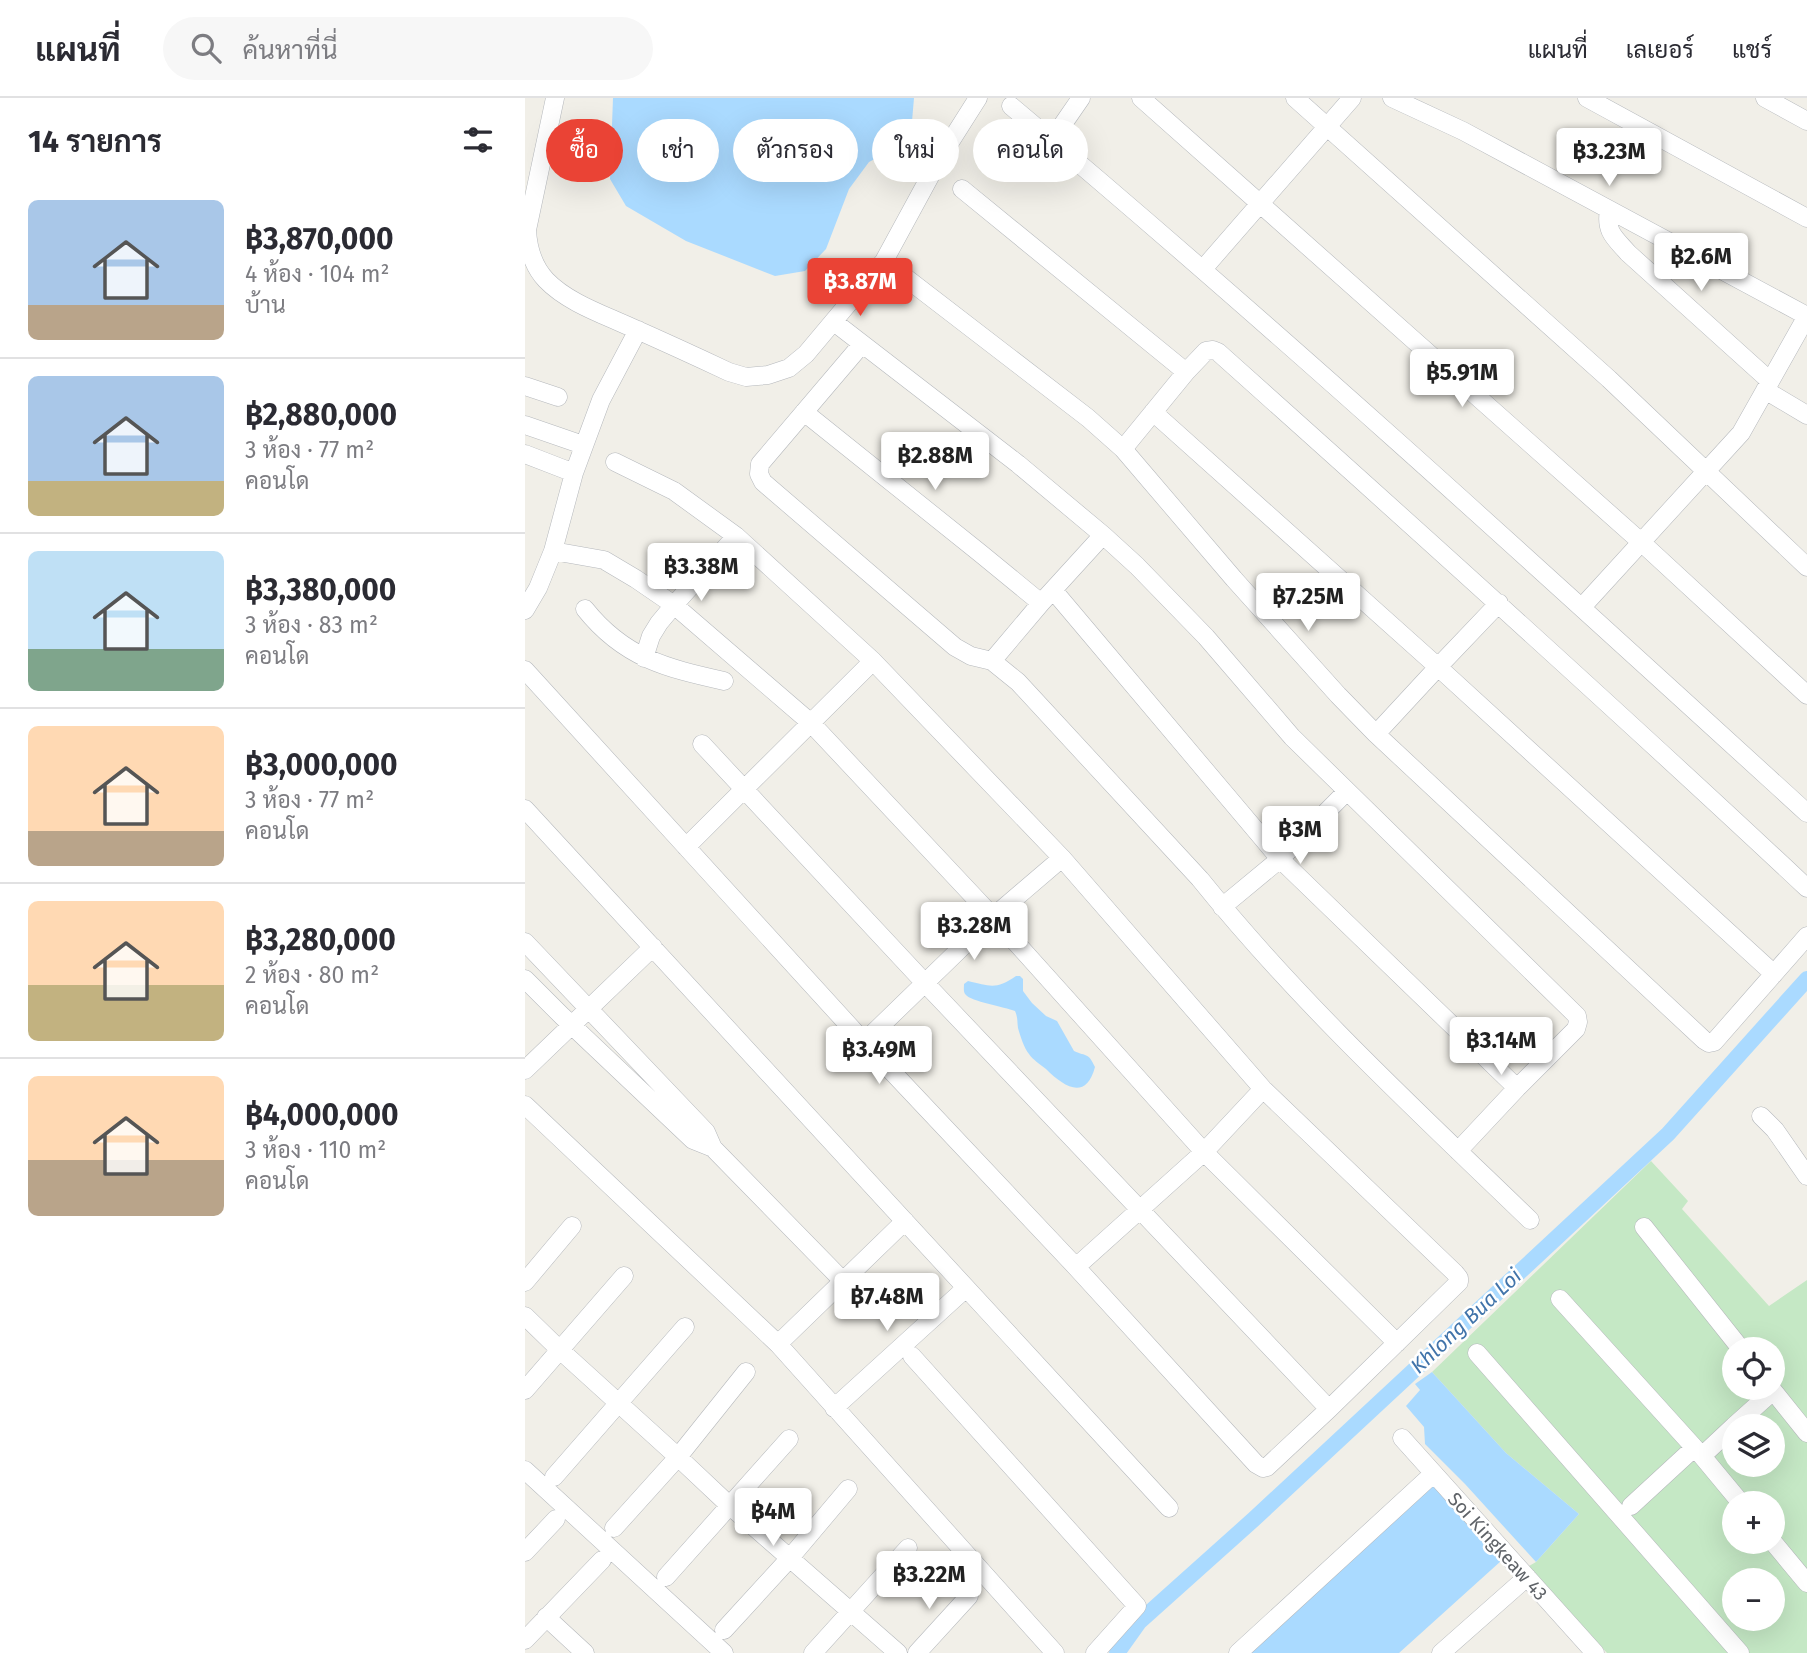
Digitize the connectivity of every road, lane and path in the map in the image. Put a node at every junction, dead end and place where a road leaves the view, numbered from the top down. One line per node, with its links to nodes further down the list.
1 (555, 98): 24 (street)
2 (978, 98): 20 (street)
3 (1081, 98): 12 (street)
4 (1142, 98): 17 (street)
5 (1295, 98): 14 (street)
6 (1352, 98): 14 (street)
7 (1392, 98): 18 (street)
8 (1587, 98): 19 (street)
9 (1766, 98): 13 (street)
10 (1011, 106): 11 (street)
11 (1027, 119)
12 (1066, 119)
13 (1807, 121)
14 (1328, 127): 17 (street); 38 (street)
15 (1088, 171): 21 (street)
16 (962, 189): 26 (street)
17 (1260, 204): 21 (street); 42 (street)
18 (1609, 210): 22 (street); 28 (street)
19 (1807, 218)
20 (884, 261): 23 (street); 35 (street)
21 (1203, 269): 48 (street)
22 (1807, 316): 28 (street)
23 (834, 322): 24 (street); 25 (street)
24 (638, 330): 34 (street)
25 (862, 344): 30 (street); 40 (street)
26 (1186, 372): 31 (street); 46 (street)
27 (525, 386): 29 (street)
28 (1767, 386): 32 (street); 38 (street)
29 (558, 397)
30 (804, 412): 45 (street); 53 (street)
31 (1153, 412): 35 (street); 54 (street)
32 (1807, 415)
33 (525, 425): 34 (street)
34 (583, 445): 39 (street)
35 (1123, 449): 59 (street)
36 (525, 454): 39 (street)
37 (615, 462): 41 (street)
38 (1706, 471): 42 (street); 44 (street)
39 (574, 473): 43 (street)
40 (1103, 535): 45 (street); 62 (street)
41 (736, 536): 47 (street); 52 (street)
42 (1641, 542): 48 (street); 57 (street)
43 (553, 551): 47 (street); 50 (street)
44 (1807, 567)
45 (1047, 597): 53 (street); 67 (street)
46 (1499, 603): 54 (street); 68 (street)
47 (674, 605): 51 (street); 58 (street)
48 (1582, 607): 64 (street)
49 (585, 609): 51 (street)
50 (525, 610)
51 (644, 658): 56 (street)
52 (873, 660): 58 (street); 66 (street)
53 (992, 661): 69 (street)
54 (1438, 667): 59 (street); 74 (street)
55 (525, 670): 65 (street)
56 (724, 681)
57 (1807, 695)
58 (811, 723): 61 (street); 70 (street)
59 (1377, 734): 74 (street)
60 (702, 744): 61 (street)
61 (745, 789): 65 (street); 76 (street)
62 (1346, 792): 67 (street); 81 (street)
63 (525, 809): 73 (street)
64 (1807, 813)
65 (686, 847): 79 (street)
66 (1062, 858): 70 (street); 82 (street)
67 (1280, 859): 69 (street); 81 (street)
68 (1807, 888)
69 (1222, 907): 86 (street)
70 (993, 917): 76 (street); 87 (street)
71 (1807, 936): 74 (street)
72 (525, 942): 77 (street)
73 (653, 947): 77 (street); 91 (street)
74 (1773, 974)
75 (525, 979): 78 (street)
76 (924, 982): 79 (street); 89 (street)
77 (590, 1009): 78 (street); 85 (street)
78 (572, 1026): 80 (street); 85 (street)
79 (863, 1042): 94 (street)
80 (525, 1070)
81 (1517, 1088): 86 (street)
82 (1263, 1089): 87 (street); 103 (street)
83 (525, 1105): 104 (street)
84 (1761, 1116): 88 (street)
85 (713, 1148): 96 (street)
86 (1458, 1151): 90 (street)
87 (1204, 1152): 89 (street); 103 (street)
88 (1807, 1176)
89 (1139, 1209): 94 (street); 114 (street)
90 (1530, 1220)
91 (905, 1221): 96 (street); 98 (street)
92 (572, 1226): 97 (street)
93 (1644, 1227): 102 (street)
94 (1076, 1267): 114 (street)
95 (624, 1276): 105 (street)
96 (843, 1281): 104 (street)
97 (525, 1282)
98 (966, 1288): 113 (street); 129 (street)
99 (1560, 1299): 120 (street)
100 (525, 1315): 105 (street)
101 (685, 1327): 112 (street)
102 (1731, 1337)
103 (1397, 1343): 114 (street)
104 (778, 1344): 113 (street)
105 (560, 1350): 109 (street); 112 (street)
106 (1477, 1353): 155 (street)
107 (912, 1356): 151 (street)
108 (746, 1372): 121 (street)
109 (525, 1390)
110 (1761, 1400): 115 (street)
111 (1781, 1400): 116 (street)
112 (619, 1404): 121 (street); 124 (street)
113 (834, 1408): 150 (street)
114 (1329, 1409)
115 (1746, 1414)
116 (1807, 1433)
117 (1722, 1435): 120 (street)
118 (1402, 1438): 123 (street, Soi Kingkeaw 43)
119 (789, 1439): 127 (street)
120 (1698, 1452): 126 (street); 128 (street)
121 (678, 1457): 127 (street); 131 (street)
122 (525, 1470): 146 (street)
123 (1433, 1474): 138 (street, Soi Kingkeaw 43); 152 (street)
124 (554, 1477)
125 (848, 1489): 135 (street)
126 (1731, 1491)
127 (729, 1505): 135 (street); 137 (street)
128 (1631, 1506)
129 (1169, 1508)
130 (556, 1519): 133 (street)
131 (614, 1528)
132 (908, 1548): 141 (street)
133 (525, 1552)
134 (1783, 1554): 139 (street)
135 (789, 1559): 141 (street); 143 (street)
136 (602, 1560): 142 (street)
137 (666, 1577)
138 (1527, 1577): 153 (street); 154 (street, Soi Kingkeaw 43)
139 (1807, 1583)
140 (969, 1596): 149 (street)
141 (850, 1611): 147 (street); 148 (street)
142 (546, 1617): 144 (street); 145 (street)
143 (725, 1630)
144 (525, 1640)
145 (585, 1653)
146 (724, 1653)
147 (813, 1653)
148 (898, 1653)
149 (917, 1653)
150 (1055, 1653)
151 (1095, 1653)
152 (1238, 1653)
153 (1441, 1653)
154 (1595, 1653)
155 (1740, 1653)

